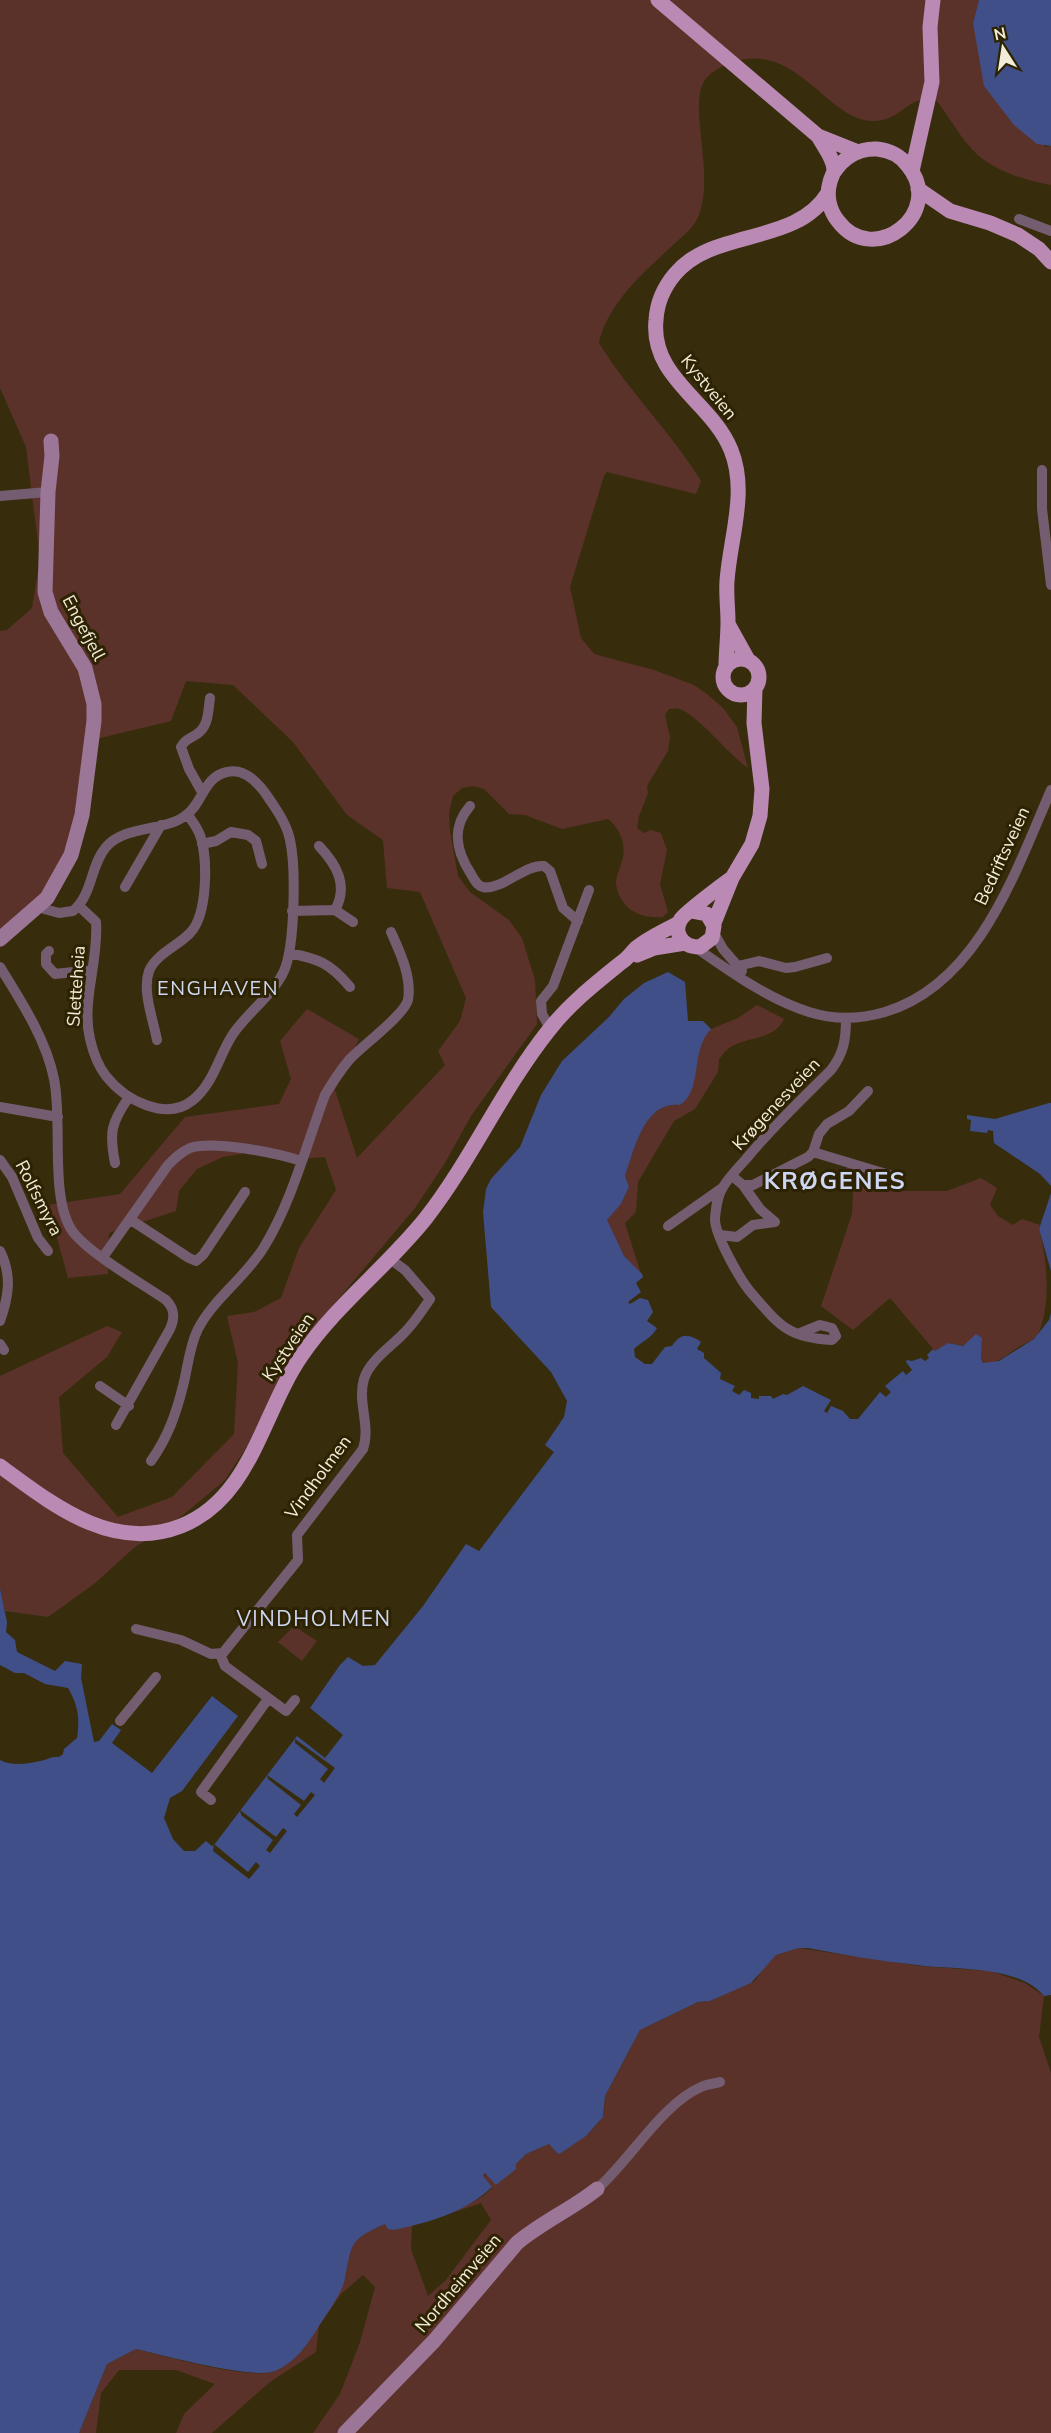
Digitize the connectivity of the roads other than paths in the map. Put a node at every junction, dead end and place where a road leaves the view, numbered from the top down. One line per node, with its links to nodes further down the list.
1 (658, 0): 4 (main road)
2 (933, 0): 3 (main road)
3 (921, 126): 6 (main road); 7 (main road)
4 (818, 136): 5 (main road); 8 (main road)
5 (858, 152): 6 (main road); 8 (main road)
6 (891, 153): 7 (main road)
7 (912, 171): 9 (main road)
8 (834, 172): 10 (main road)
9 (918, 189): 11 (main road); 12 (main road)
10 (828, 193): 14 (main road, Kystveien); 15 (main road)
11 (950, 211): 12 (main road); 17 (main road)
12 (912, 217): 15 (main road)
13 (1019, 219): 16 (street)
14 (795, 222): 15 (main road, Kystveien); 23 (main road, Kystveien)
15 (838, 222)
16 (1051, 231)
17 (1051, 262)
18 (51, 441): 20 (street, Engefjell)
19 (1042, 470): 22 (street)
20 (48, 492): 21 (street); 42 (street, Engefjell)
21 (0, 496)
22 (1051, 585)
23 (728, 624): 24 (main road, Kystveien); 25 (main road, Kystveien)
24 (748, 660): 25 (main road); 26 (main road)
25 (726, 667): 27 (main road)
26 (755, 688): 27 (main road); 29 (main road)
27 (734, 693): 29 (main road)
28 (210, 698): 31 (street)
29 (756, 747): 38 (main road)
30 (1051, 790): 62 (street, Bedriftsveien)
31 (202, 792): 33 (street, Sletteheia); 43 (street, Sletteheia)
32 (471, 807): 46 (street)
33 (188, 815): 34 (street); 35 (street)
34 (161, 825): 39 (street); 41 (street)
35 (202, 844): 37 (street); 64 (street)
36 (319, 846): 44 (street)
37 (261, 864)
38 (732, 878): 45 (main road); 49 (main road)
39 (125, 887)
40 (589, 890): 46 (street)
41 (79, 906): 42 (street); 59 (street, Sletteheia)
42 (37, 907): 51 (street, Engefjell)
43 (292, 910): 44 (street); 54 (street, Sletteheia)
44 (335, 910): 47 (street)
45 (691, 911): 48 (main road); 49 (main road)
46 (578, 921): 63 (street)
47 (353, 922)
48 (679, 923): 52 (main road); 55 (main road, Kystveien)
49 (714, 928): 52 (main road); 57 (street, Bedriftsveien)
50 (391, 932): 71 (street)
51 (0, 939)
52 (690, 945): 55 (main road, Kystveien); 61 (street, Bedriftsveien)
53 (49, 951): 59 (street)
54 (289, 953): 60 (street); 66 (street, Sletteheia)
55 (628, 957): 63 (main road, Kystveien)
56 (827, 958): 57 (street)
57 (738, 966): 61 (street, Bedriftsveien)
58 (0, 968): 68 (street)
59 (93, 970): 66 (street, Sletteheia)
60 (350, 987)
61 (765, 991): 62 (street, Bedriftsveien)
62 (846, 1018): 73 (street, Krøgenesveien)
63 (550, 1028): 84 (main road, Kystveien)
64 (157, 1040)
65 (868, 1091): 69 (street)
66 (129, 1097): 72 (street)
67 (0, 1107): 68 (street)
68 (58, 1117): 83 (street)
69 (813, 1152): 74 (street); 75 (street)
70 (0, 1160): 82 (street, Rolfsmyra)
71 (301, 1161): 78 (street); 90 (street)
72 (115, 1163)
73 (732, 1176): 75 (street, Krøgenesveien); 76 (street, Krøgenesveien)
74 (893, 1176)
75 (743, 1185): 80 (street, Krøgenesveien)
76 (722, 1188): 79 (street); 80 (street, Krøgenesveien)
77 (245, 1192): 78 (street)
78 (130, 1220): 83 (street)
79 (668, 1226)
80 (720, 1235): 86 (street, Krøgenesveien)
81 (0, 1251): 85 (street)
82 (48, 1251)
83 (103, 1257): 88 (street)
84 (390, 1259): 91 (main road, Kystveien); 93 (street, Vindholmen)
85 (0, 1321)
86 (798, 1334)
87 (100, 1386): 88 (street)
88 (129, 1406): 89 (street)
89 (116, 1425)
90 (151, 1461)
91 (0, 1466)
92 (136, 1629): 93 (street)
93 (220, 1654): 95 (street)
94 (156, 1677): 97 (street)
95 (268, 1699): 96 (street); 98 (street)
96 (295, 1700)
97 (120, 1721)
98 (212, 1800)
99 (720, 2082): 100 (street, Nordheimveien)
100 (597, 2189): 101 (street, Nordheimveien)
101 (345, 2433)

